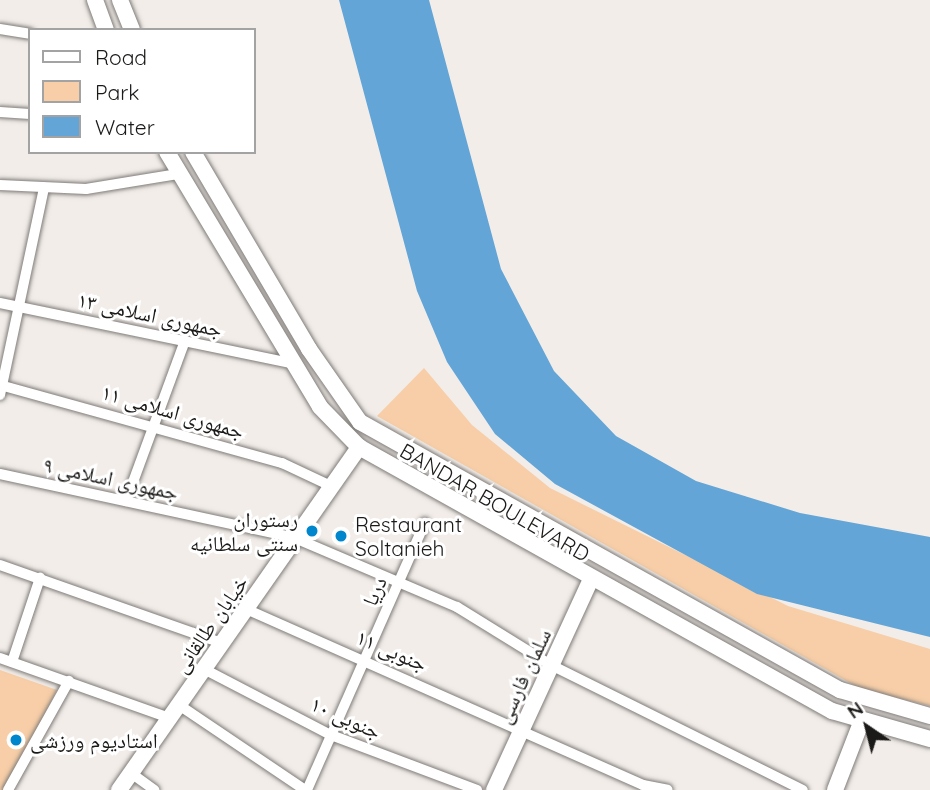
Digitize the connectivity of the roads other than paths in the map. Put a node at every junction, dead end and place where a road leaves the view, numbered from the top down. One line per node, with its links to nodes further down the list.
1 (95, 0): 3 (main road)
2 (120, 0): 4 (main road)
3 (105, 28)
4 (131, 28)
5 (0, 29): 6 (street)
6 (28, 34)
7 (0, 112): 8 (street)
8 (28, 114)
9 (168, 154): 11 (main road, BANDAR BOULEVARD)
10 (194, 154): 30 (main road, BANDAR BOULEVARD)
11 (178, 174): 13 (street); 17 (main road, BANDAR BOULEVARD)
12 (0, 185): 13 (street)
13 (44, 188): 15 (street)
14 (0, 303): 15 (street, جمهوری اسلامی ۱۳)
15 (22, 307): 16 (street, جمهوری اسلامی ۱۳); 18 (street)
16 (185, 341): 17 (street, جمهوری اسلامی ۱۳); 19 (street)
17 (291, 363): 20 (main road, BANDAR BOULEVARD)
18 (1, 389): 19 (street, جمهوری اسلامی ۱۱)
19 (149, 425): 22 (street, جمهوری اسلامی ۱۱); 23 (street)
20 (359, 447): 22 (main road, خیابان طالقانی); 28 (main road, BANDAR BOULEVARD)
21 (0, 474): 23 (street, جمهوری اسلامی ۹)
22 (331, 486): 25 (main road, خیابان طالقانی)
23 (126, 501): 25 (street, جمهوری اسلامی ۹)
24 (425, 523): 29 (street, دریا)
25 (295, 538): 29 (street, جمهوری اسلامی ۹); 31 (main road, خیابان طالقانی)
26 (0, 565): 27 (street)
27 (40, 578): 33 (street); 36 (street)
28 (590, 580): 32 (main road, BANDAR BOULEVARD); 37 (main road, سلمان فارسی)
29 (399, 583): 35 (street, دریا); 37 (street, جمهوری اسلامی ۹)
30 (682, 604): 32 (main road); 41 (main road, BANDAR BOULEVARD)
31 (246, 609): 33 (main road, خیابان طالقانی); 35 (street, ۱۱ جنوبی)
32 (671, 624): 42 (main road, BANDAR BOULEVARD)
33 (222, 643): 38 (main road, خیابان طالقانی)
34 (0, 659): 36 (street)
35 (364, 659): 43 (street, ۱۱ جنوبی); 44 (street, دریا)
36 (12, 662): 39 (street)
37 (551, 665): 43 (main road, سلمان فارسی); 54 (street, جمهوری اسلامی ۹)
38 (204, 669): 40 (main road, خیابان طالقانی); 44 (street, ۱۰ جنوبی)
39 (69, 681): 40 (street); 48 (street)
40 (174, 712): 46 (main road, خیابان طالقانی); 51 (street)
41 (930, 716)
42 (862, 720): 45 (main road, BANDAR BOULEVARD); 55 (main road)
43 (523, 727): 47 (main road, سلمان فارسی); 53 (street, ۱۱ جنوبی)
44 (331, 735): 51 (street, دریا); 52 (street, ۱۰ جنوبی)
45 (930, 738)
46 (131, 773): 49 (main road, خیابان طالقانی); 50 (street)
47 (498, 789)
48 (8, 790)
49 (119, 790)
50 (154, 790)
51 (306, 790)
52 (477, 790)
53 (668, 790)
54 (803, 790)
55 (835, 790)

